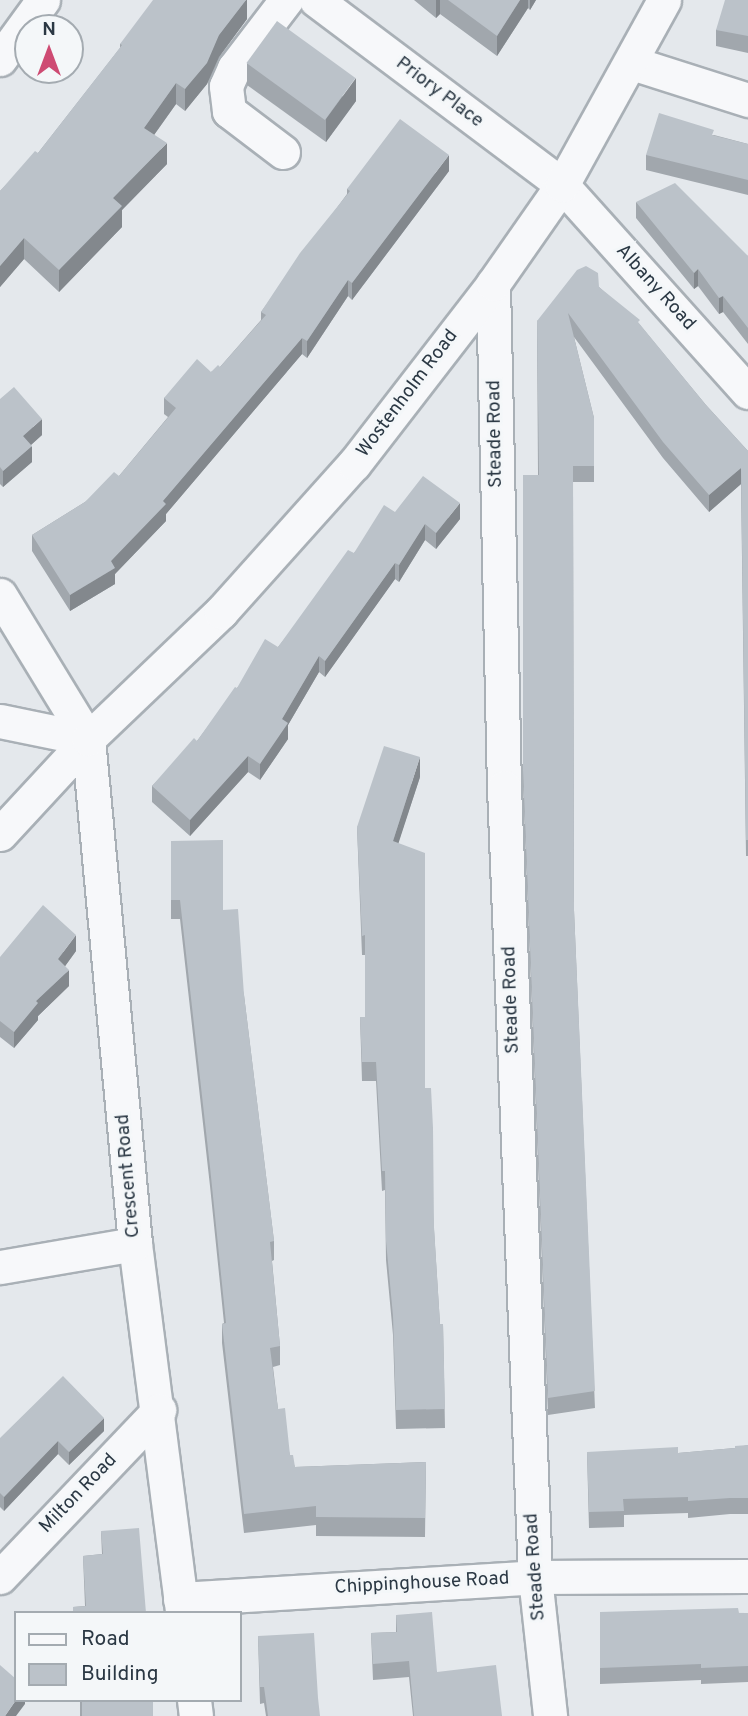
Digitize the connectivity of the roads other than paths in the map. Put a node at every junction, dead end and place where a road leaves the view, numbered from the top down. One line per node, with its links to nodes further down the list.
1 (43, 0): 5 (street)
2 (286, 0): 8 (street)
3 (316, 0): 9 (street, Priory Place)
4 (664, 0): 6 (street, Wostenholm Road)
5 (0, 59)
6 (632, 63): 7 (street); 9 (street, Wostenholm Road)
7 (748, 100)
8 (283, 152)
9 (562, 185): 10 (street, Wostenholm Road); 11 (street, Albany Road)
10 (493, 284): 14 (street, Wostenholm Road); 21 (street, Steade Road)
11 (748, 392)
12 (0, 595): 14 (street)
13 (0, 721): 14 (street)
14 (88, 739): 15 (street, Wostenholm Road); 16 (street, Crescent Road)
15 (0, 834)
16 (135, 1244): 17 (street); 18 (street, Crescent Road)
17 (0, 1267)
18 (159, 1410): 20 (street, Milton Road); 22 (street, Crescent Road)
19 (748, 1576): 21 (street, Chippinghouse Road)
20 (0, 1577)
21 (535, 1577): 22 (street, Chippinghouse Road); 23 (street, Steade Road)
22 (181, 1606)
23 (550, 1716)

